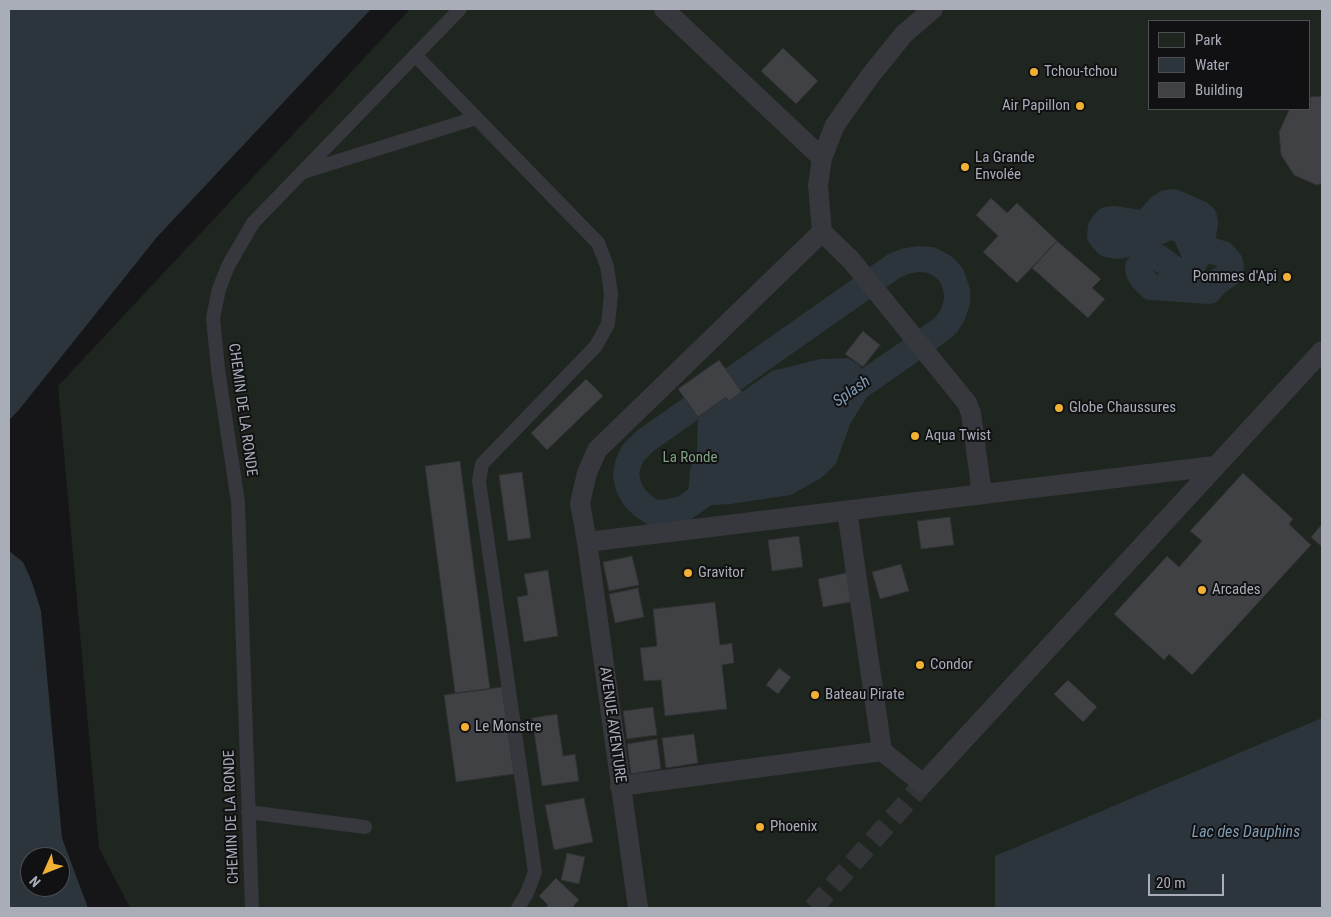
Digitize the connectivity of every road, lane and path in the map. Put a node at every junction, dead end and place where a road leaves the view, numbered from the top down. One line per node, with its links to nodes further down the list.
1 (460, 9): 4 (lane, CHEMIN DE LA RONDE)
2 (664, 9): 6 (street)
3 (933, 9): 6 (street)
4 (415, 55): 5 (lane); 7 (lane, CHEMIN DE LA RONDE)
5 (476, 118): 7 (lane); 19 (lane)
6 (822, 158): 8 (street)
7 (303, 172): 16 (lane, CHEMIN DE LA RONDE)
8 (822, 232): 11 (street); 13 (street, AVENUE AVENTURE)
9 (1322, 350): 10 (street)
10 (1215, 466): 11 (street); 14 (street)
11 (982, 494): 12 (street)
12 (847, 510): 13 (street); 14 (street)
13 (587, 542): 15 (street, AVENUE AVENTURE)
14 (882, 751): 15 (street)
15 (620, 786): 20 (street, AVENUE AVENTURE)
16 (248, 812): 17 (lane); 18 (lane, CHEMIN DE LA RONDE)
17 (365, 827)
18 (252, 908)
19 (518, 908)
20 (638, 908)

